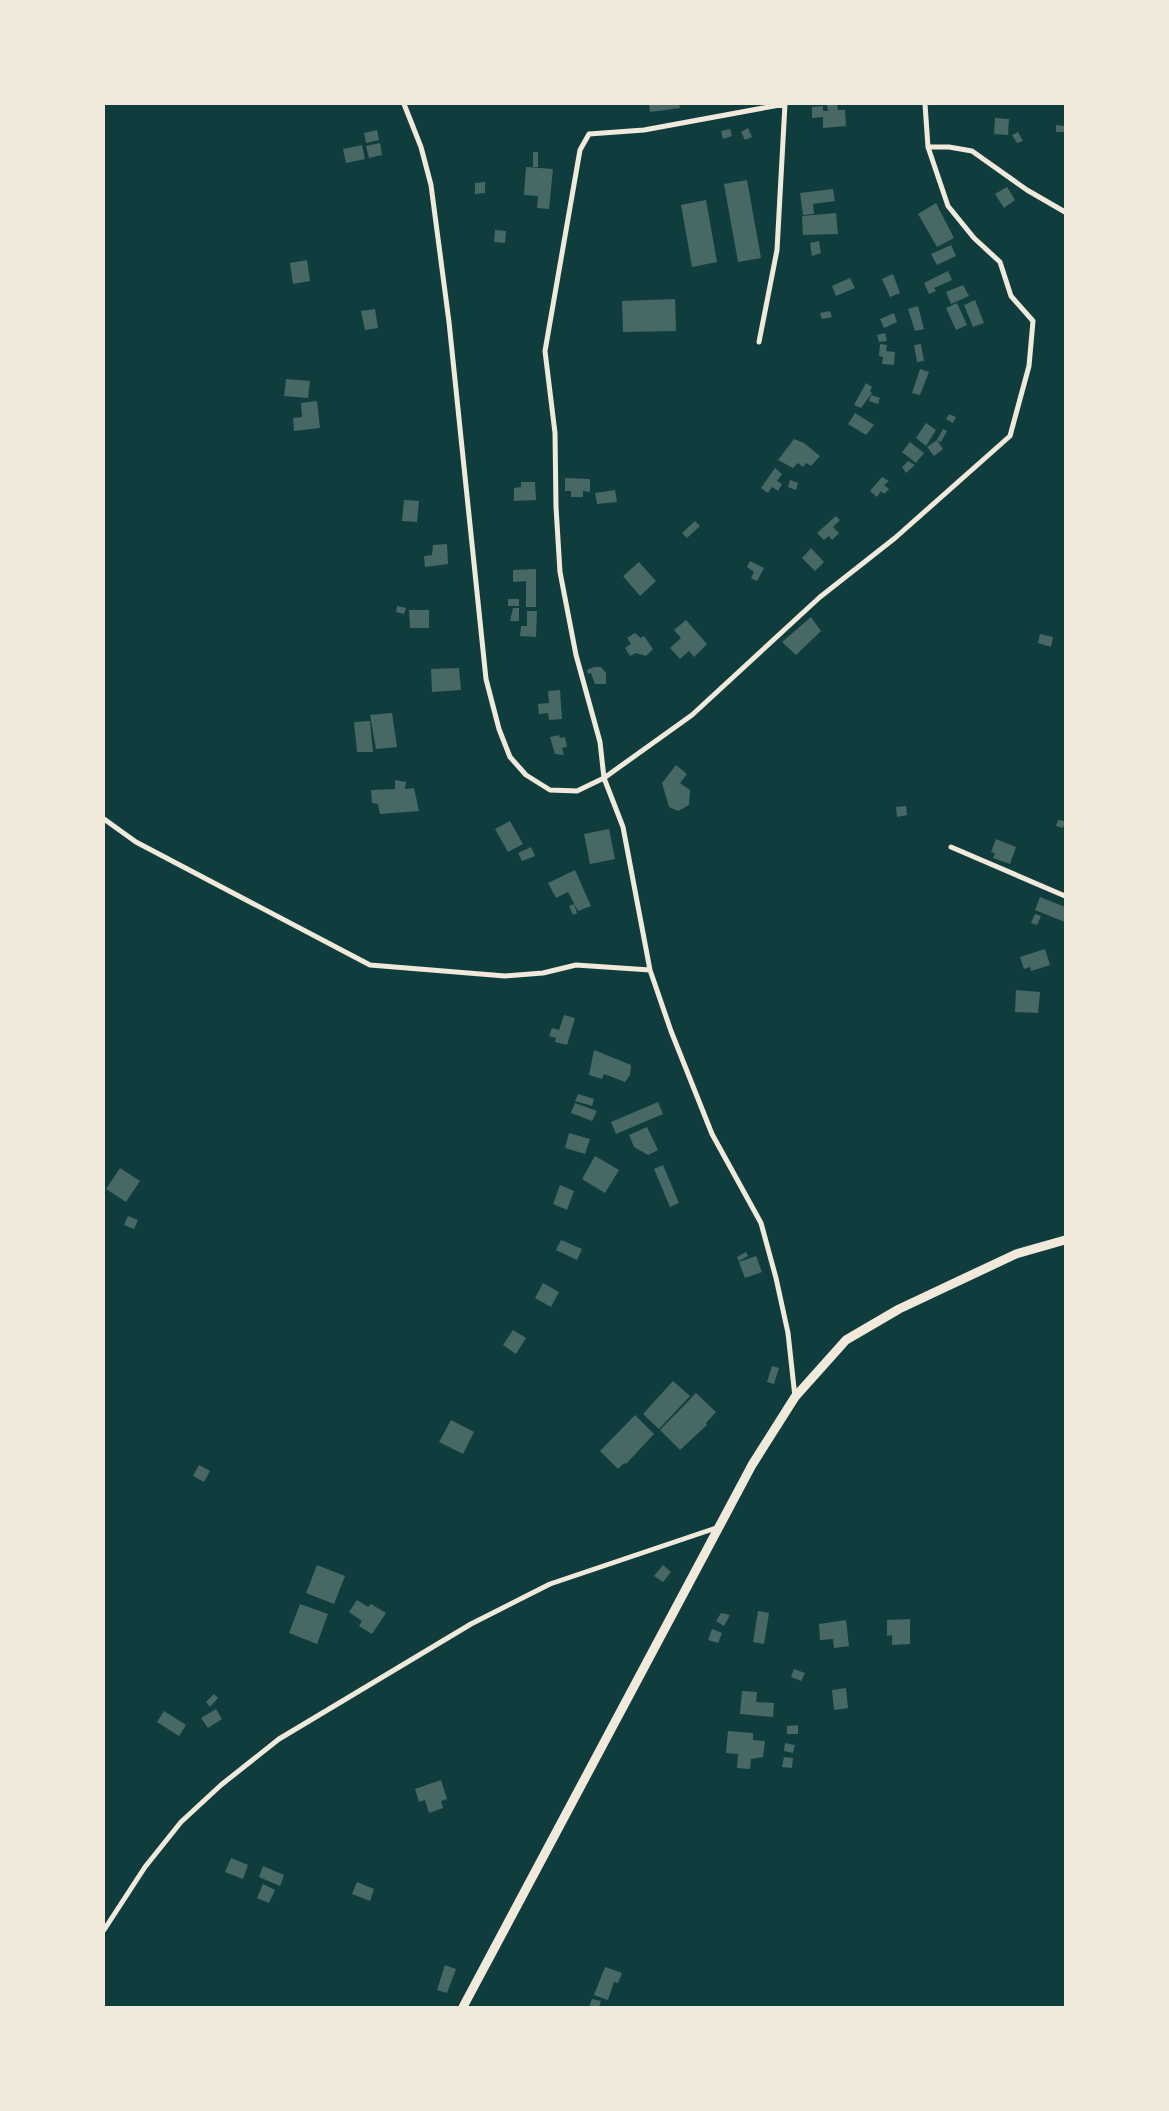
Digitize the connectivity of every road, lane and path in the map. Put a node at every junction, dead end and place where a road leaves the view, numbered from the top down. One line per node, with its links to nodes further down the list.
1 (404, 104): 7 (street)
2 (785, 104): 6 (street); 7 (street)
3 (925, 104): 4 (street)
4 (928, 147): 5 (street); 7 (street)
5 (1065, 212)
6 (758, 342)
7 (604, 778): 11 (street)
8 (104, 819): 11 (street)
9 (951, 847): 10 (street)
10 (1065, 896)
11 (650, 970): 13 (street)
12 (1065, 1240): 13 (street)
13 (795, 1397): 14 (street)
14 (722, 1526): 15 (street); 16 (street)
15 (104, 1930)
16 (464, 2007)

